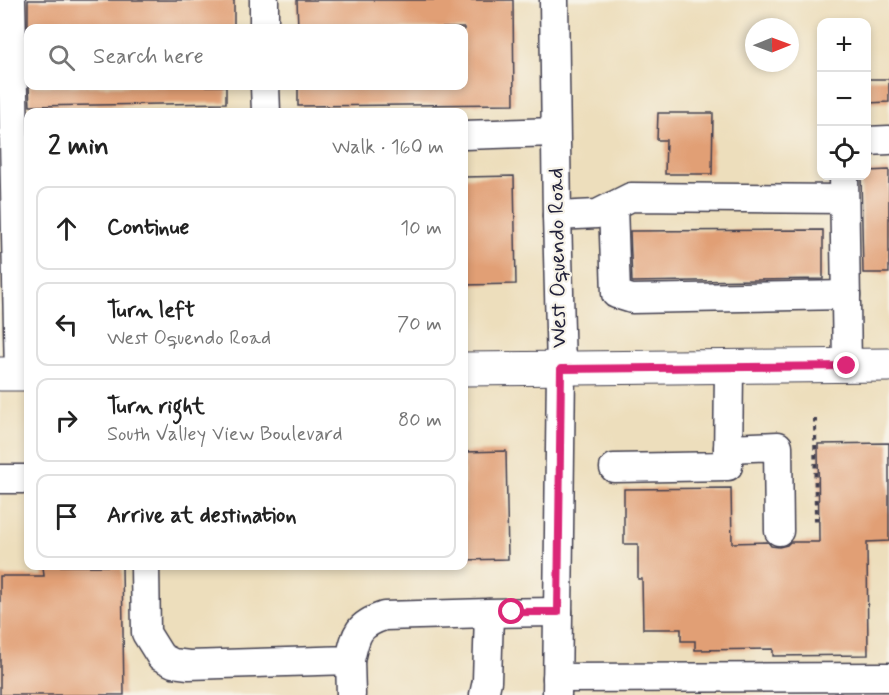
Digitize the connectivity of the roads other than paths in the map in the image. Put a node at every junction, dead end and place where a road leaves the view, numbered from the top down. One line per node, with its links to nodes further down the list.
1 (11, 0): 9 (street)
2 (264, 0): 4 (street)
3 (554, 0): 7 (street, West Oquendo Road)
4 (264, 24)
5 (265, 90): 6 (street)
6 (266, 108)
7 (555, 132): 8 (street); 14 (street, West Oquendo Road)
8 (468, 135)
9 (22, 137): 21 (street)
10 (889, 140): 11 (street)
11 (871, 141)
12 (844, 187): 13 (street); 15 (street)
13 (613, 206): 14 (street); 15 (street)
14 (557, 216): 20 (street, West Oquendo Road)
15 (846, 295): 17 (street)
16 (889, 365): 17 (main road)
17 (847, 366): 18 (main road)
18 (729, 367): 20 (main road); 22 (street)
19 (468, 369): 20 (main road)
20 (561, 369): 28 (street, West Oquendo Road)
21 (16, 374)
22 (728, 448): 23 (street); 26 (street)
23 (614, 468)
24 (0, 479): 25 (street)
25 (24, 479)
26 (779, 531)
27 (145, 570): 30 (street)
28 (558, 612): 29 (street); 32 (street, West Oquendo Road)
29 (489, 613): 30 (street); 34 (street)
30 (350, 660): 33 (street)
31 (889, 677): 32 (street)
32 (557, 687)
33 (351, 695)
34 (484, 695)

